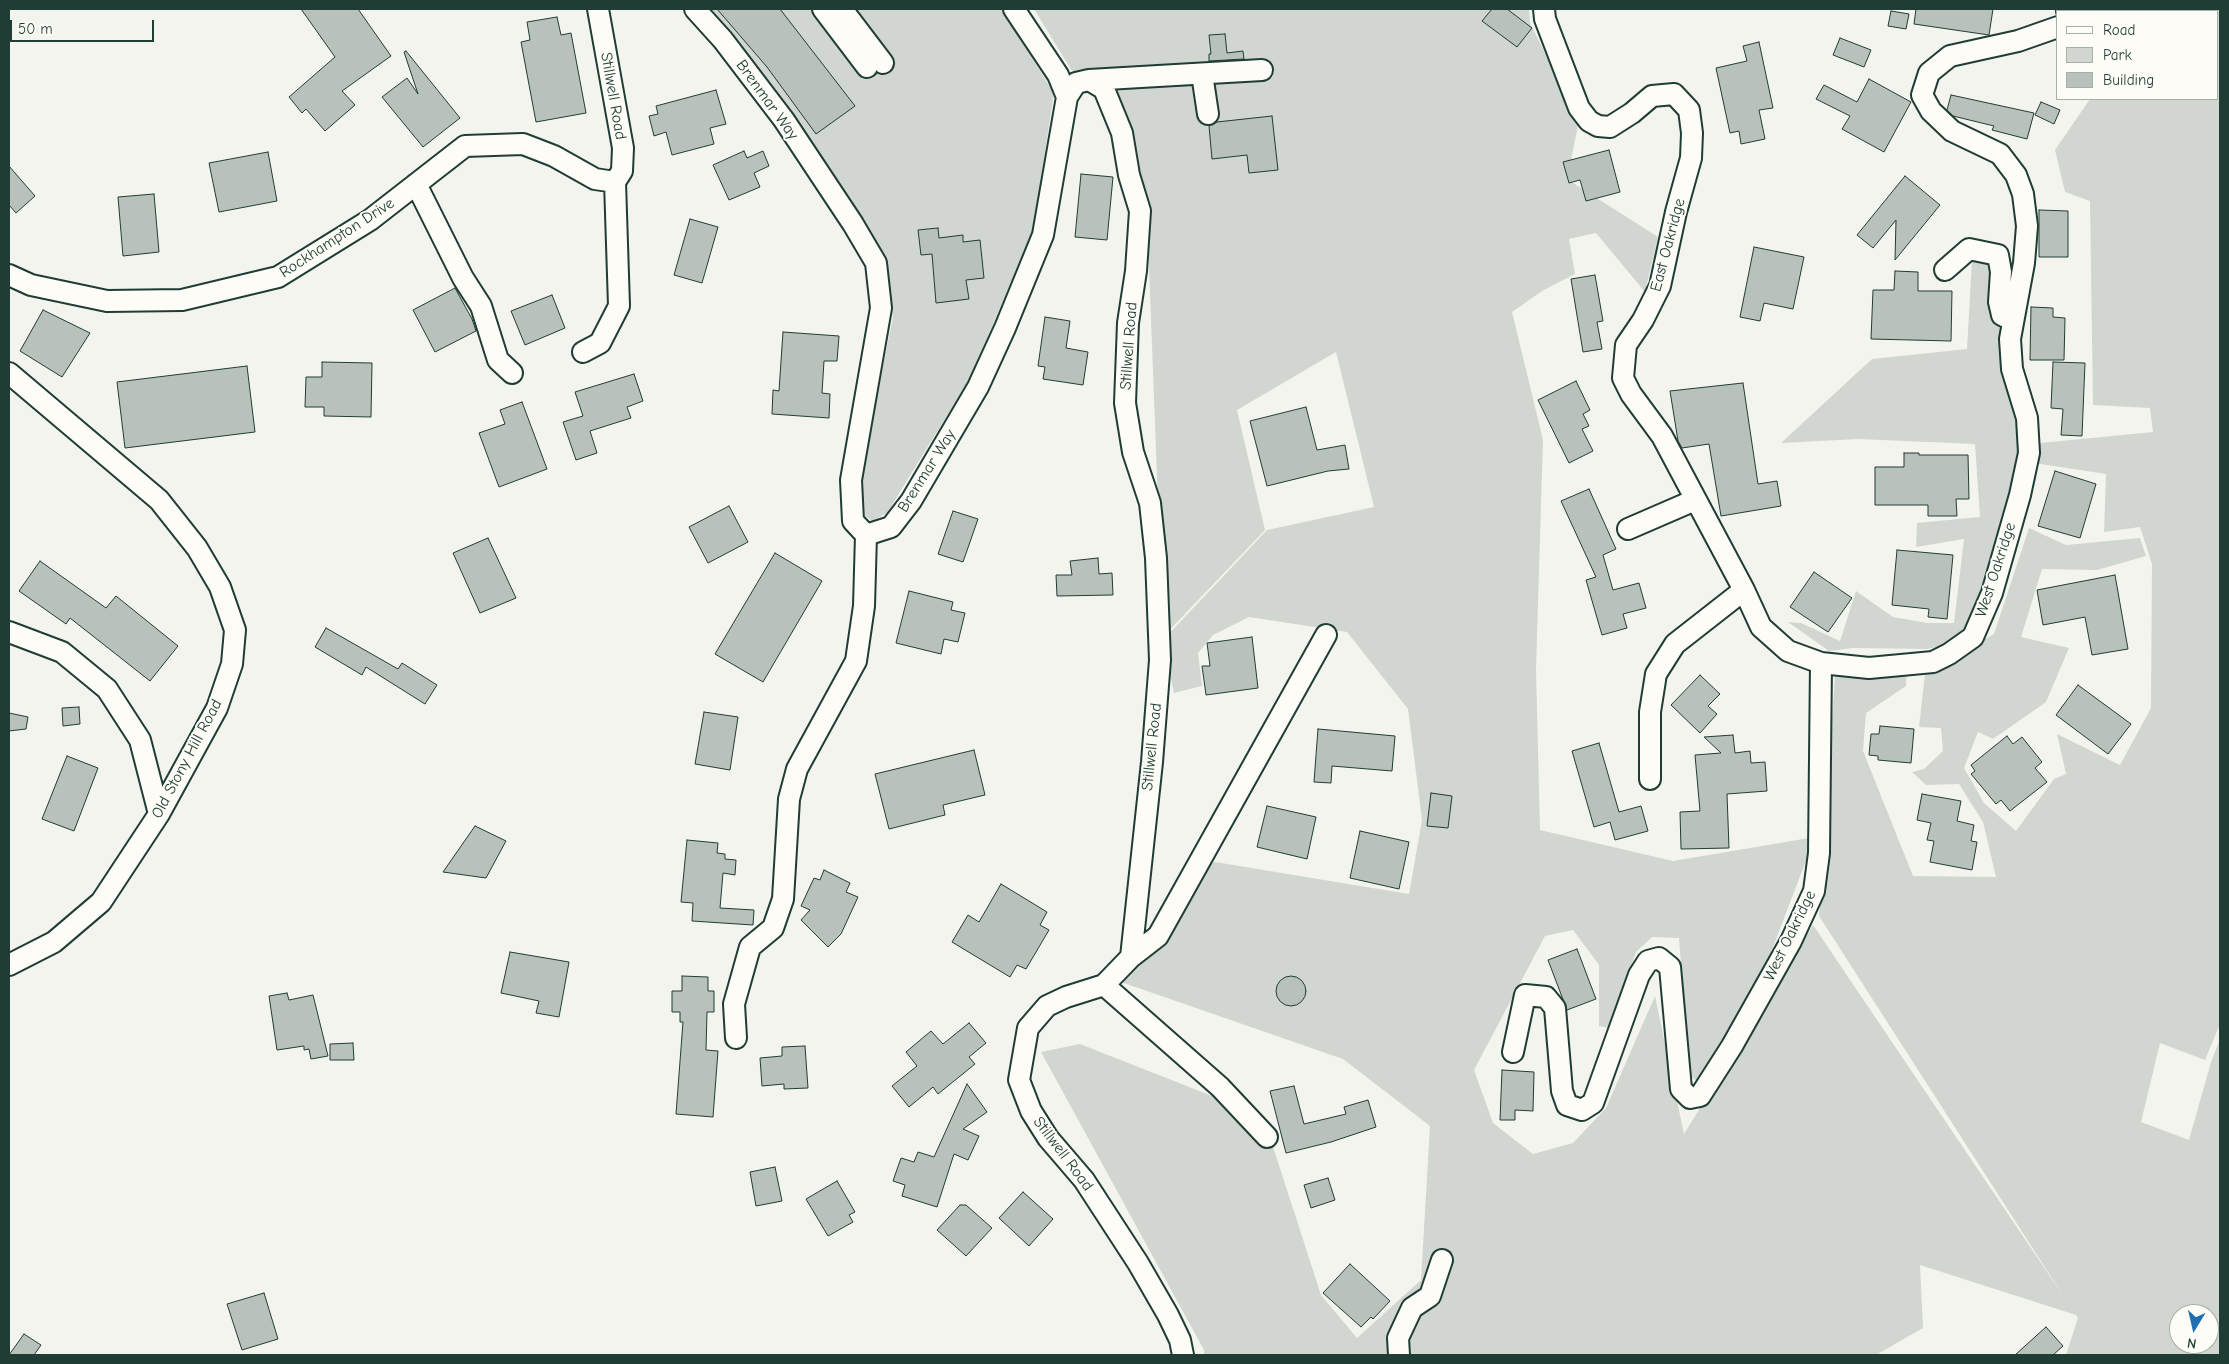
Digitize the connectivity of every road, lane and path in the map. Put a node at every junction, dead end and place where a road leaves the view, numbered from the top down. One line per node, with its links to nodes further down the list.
1 (598, 9): 13 (street, Stillwell Road)
2 (695, 9): 23 (street, Brenmar Way)
3 (823, 9): 4 (street)
4 (842, 9)
5 (1014, 9): 11 (street)
6 (1544, 9): 21 (street, East Oakridge)
7 (2056, 27): 17 (street, West Oakridge)
8 (1262, 70): 9 (street)
9 (1202, 74): 10 (street); 12 (street)
10 (1089, 80): 11 (street); 30 (street, Stillwell Road)
11 (1067, 97): 23 (street, Brenmar Way)
12 (1208, 114)
13 (615, 182): 14 (street, Rockhampton Drive); 18 (street, Stillwell Road)
14 (416, 184): 16 (street, Rockhampton Drive); 20 (street)
15 (1945, 270): 17 (street)
16 (9, 275)
17 (2012, 320): 27 (street, West Oakridge)
18 (583, 352)
19 (9, 372): 29 (street, Old Stony Hill Road)
20 (512, 372)
21 (1695, 500): 22 (street); 24 (street, East Oakridge)
22 (1628, 529)
23 (866, 535): 33 (street)
24 (1744, 590): 27 (street, East Oakridge); 28 (street)
25 (9, 632): 29 (street)
26 (1326, 636): 30 (street)
27 (1821, 663): 34 (street, West Oakridge)
28 (1650, 779)
29 (159, 814): 31 (street, Old Stony Hill Road)
30 (1131, 957): 32 (street, Stillwell Road)
31 (9, 965)
32 (1104, 985): 35 (street); 37 (street, Stillwell Road)
33 (736, 1038)
34 (1513, 1052)
35 (1267, 1137)
36 (1442, 1260): 38 (street)
37 (1183, 1355)
38 (1398, 1355)

